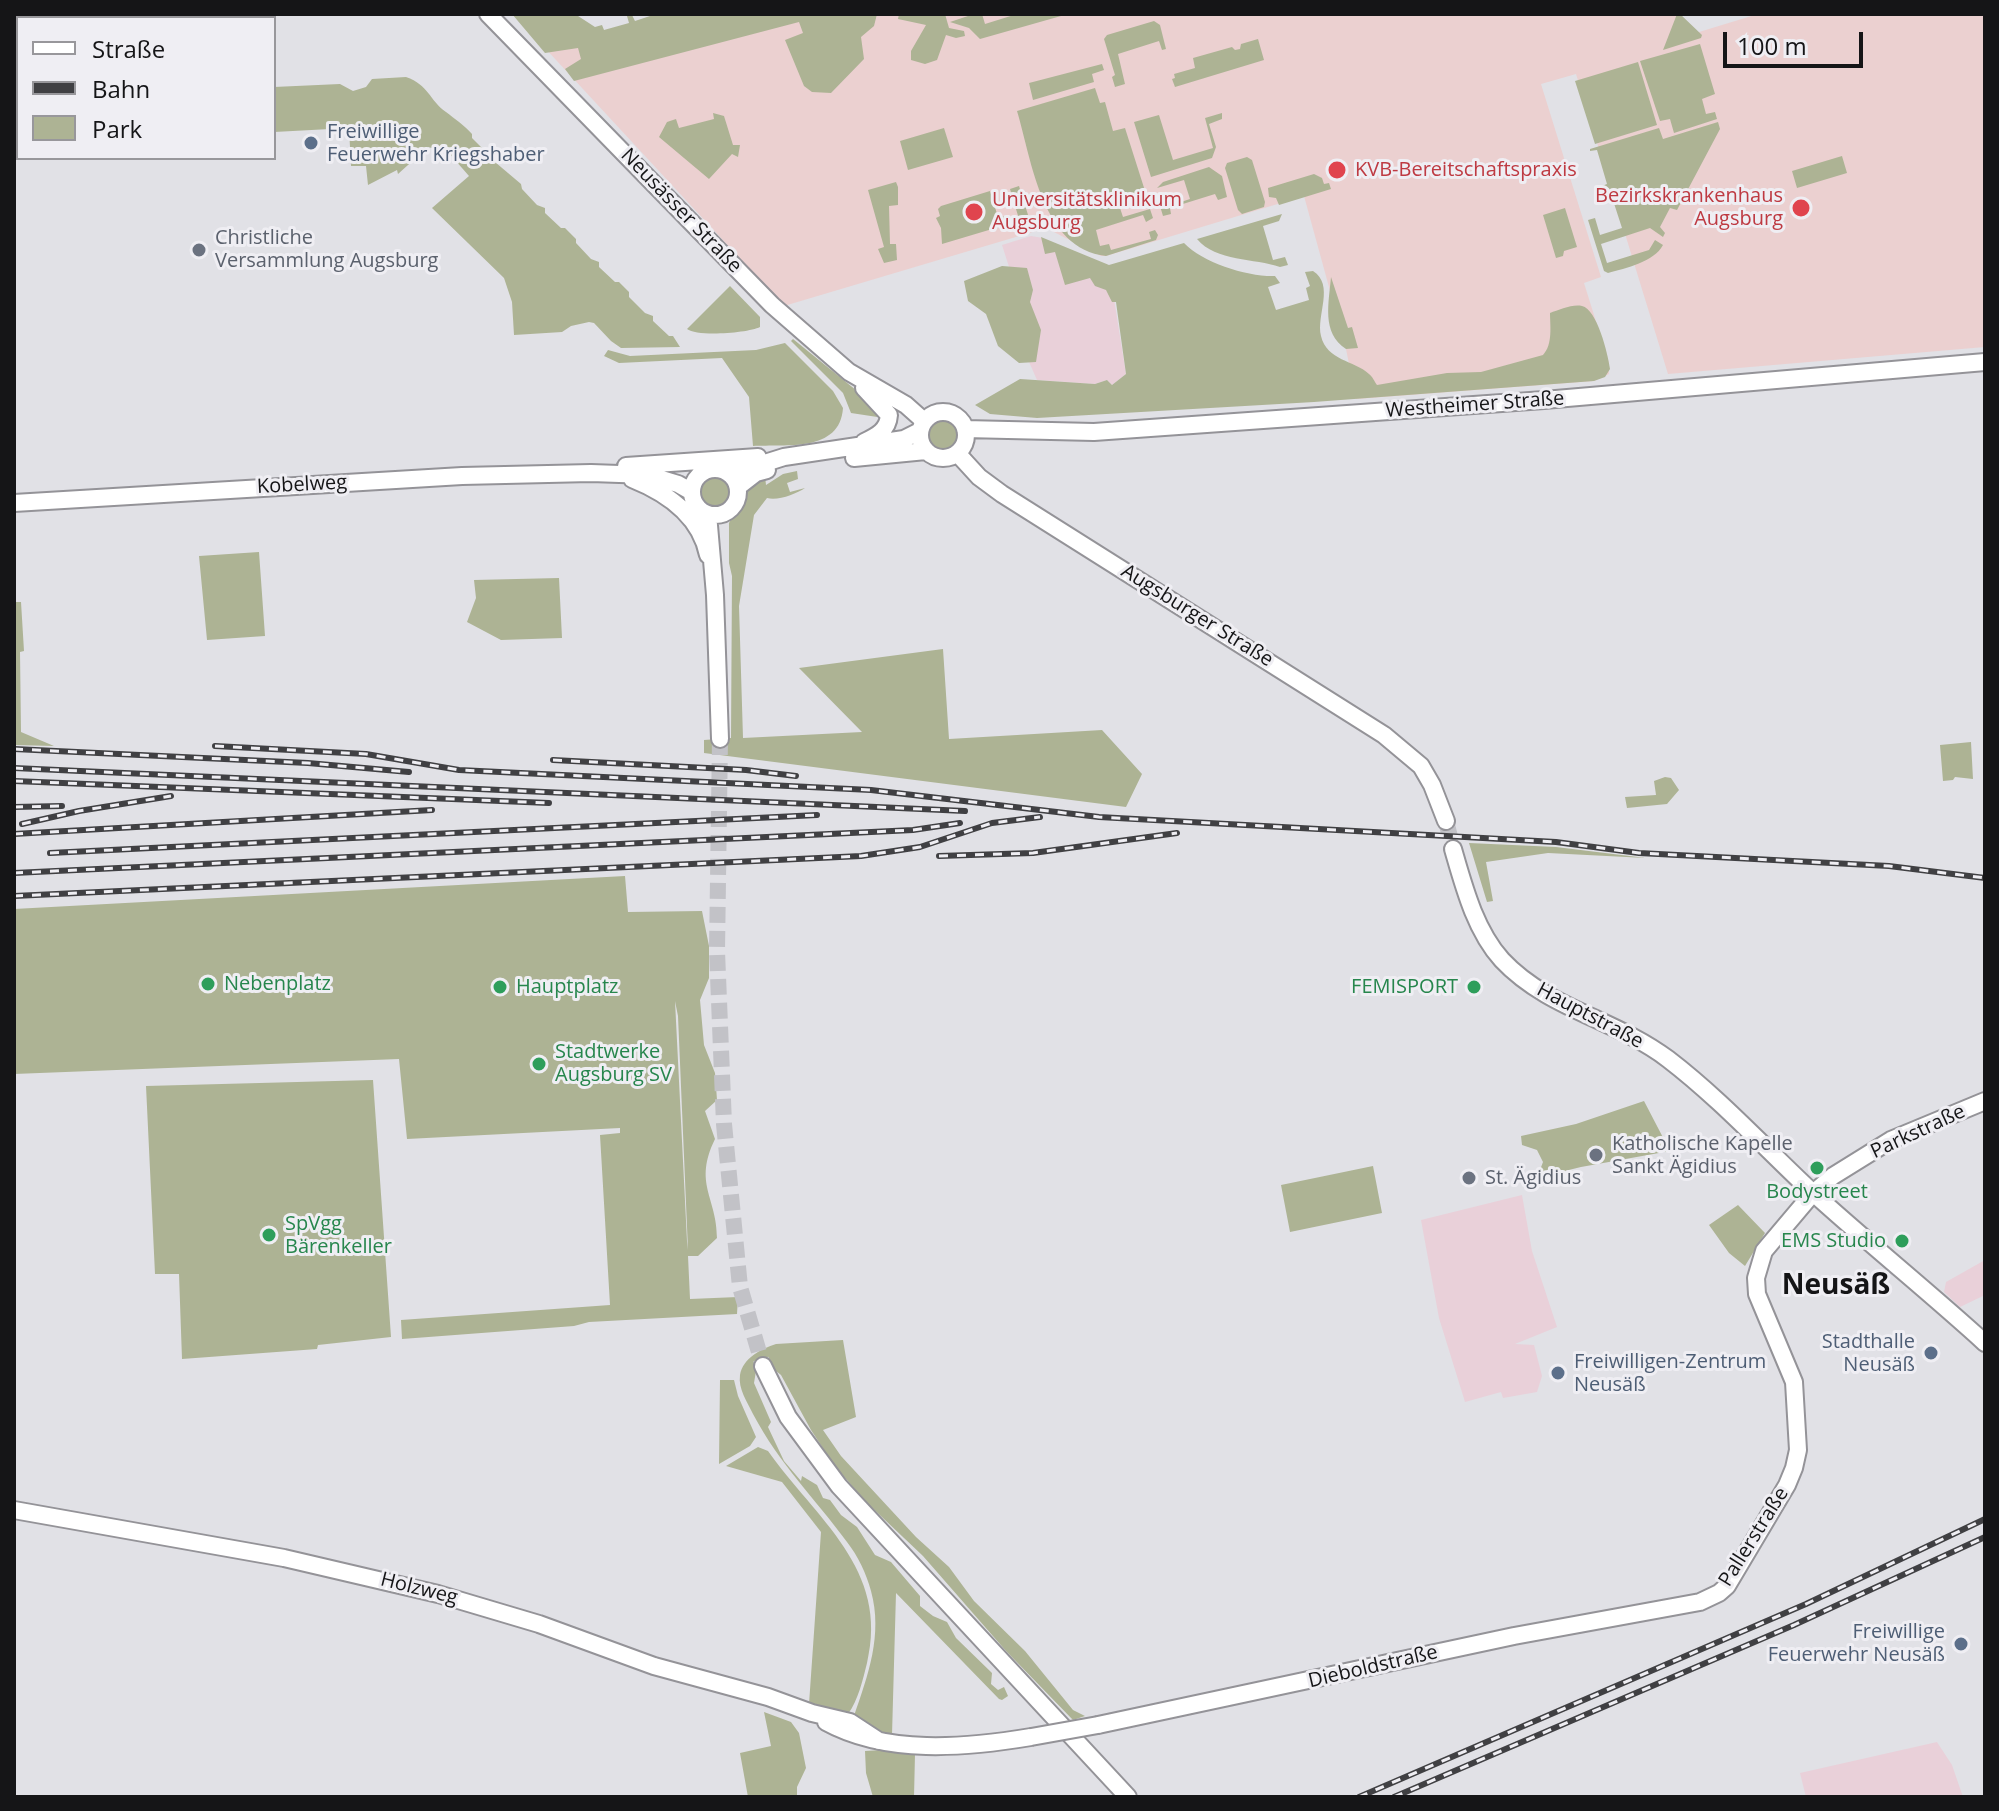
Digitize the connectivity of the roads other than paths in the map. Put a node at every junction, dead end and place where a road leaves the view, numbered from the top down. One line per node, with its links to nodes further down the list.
1 (488, 14): 3 (street, Neusässer Straße)
2 (1985, 362): 5 (street, Westheimer Straße)
3 (849, 372): 4 (street, Neusässer Straße); 6 (street)
4 (927, 422): 5 (street); 6 (street); 7 (street)
5 (965, 429): 8 (street)
6 (850, 448): 9 (street)
7 (926, 451): 8 (street); 11 (street)
8 (957, 453): 17 (street, Augsburger Straße)
9 (784, 457): 10 (street); 11 (street)
10 (622, 470): 12 (street, Kobelweg); 13 (street, Kobelweg); 15 (street)
11 (734, 480): 12 (street); 14 (street)
12 (695, 485): 14 (street)
13 (14, 503)
14 (716, 514): 15 (street)
15 (715, 595): 16 (street)
16 (720, 739)
17 (1446, 821)
18 (1453, 849): 20 (street, Hauptstraße)
19 (1985, 1101): 20 (street, Parkstraße)
20 (1813, 1193): 21 (street, Hauptstraße); 23 (street, Parkstraße)
21 (1985, 1343)
22 (763, 1366): 27 (street)
23 (1790, 1477): 25 (street, Pallerstraße)
24 (14, 1510): 26 (street, Holzweg)
25 (1715, 1596): 26 (street, Dieboldstraße, bridge)
26 (885, 1742)
27 (1128, 1797)

